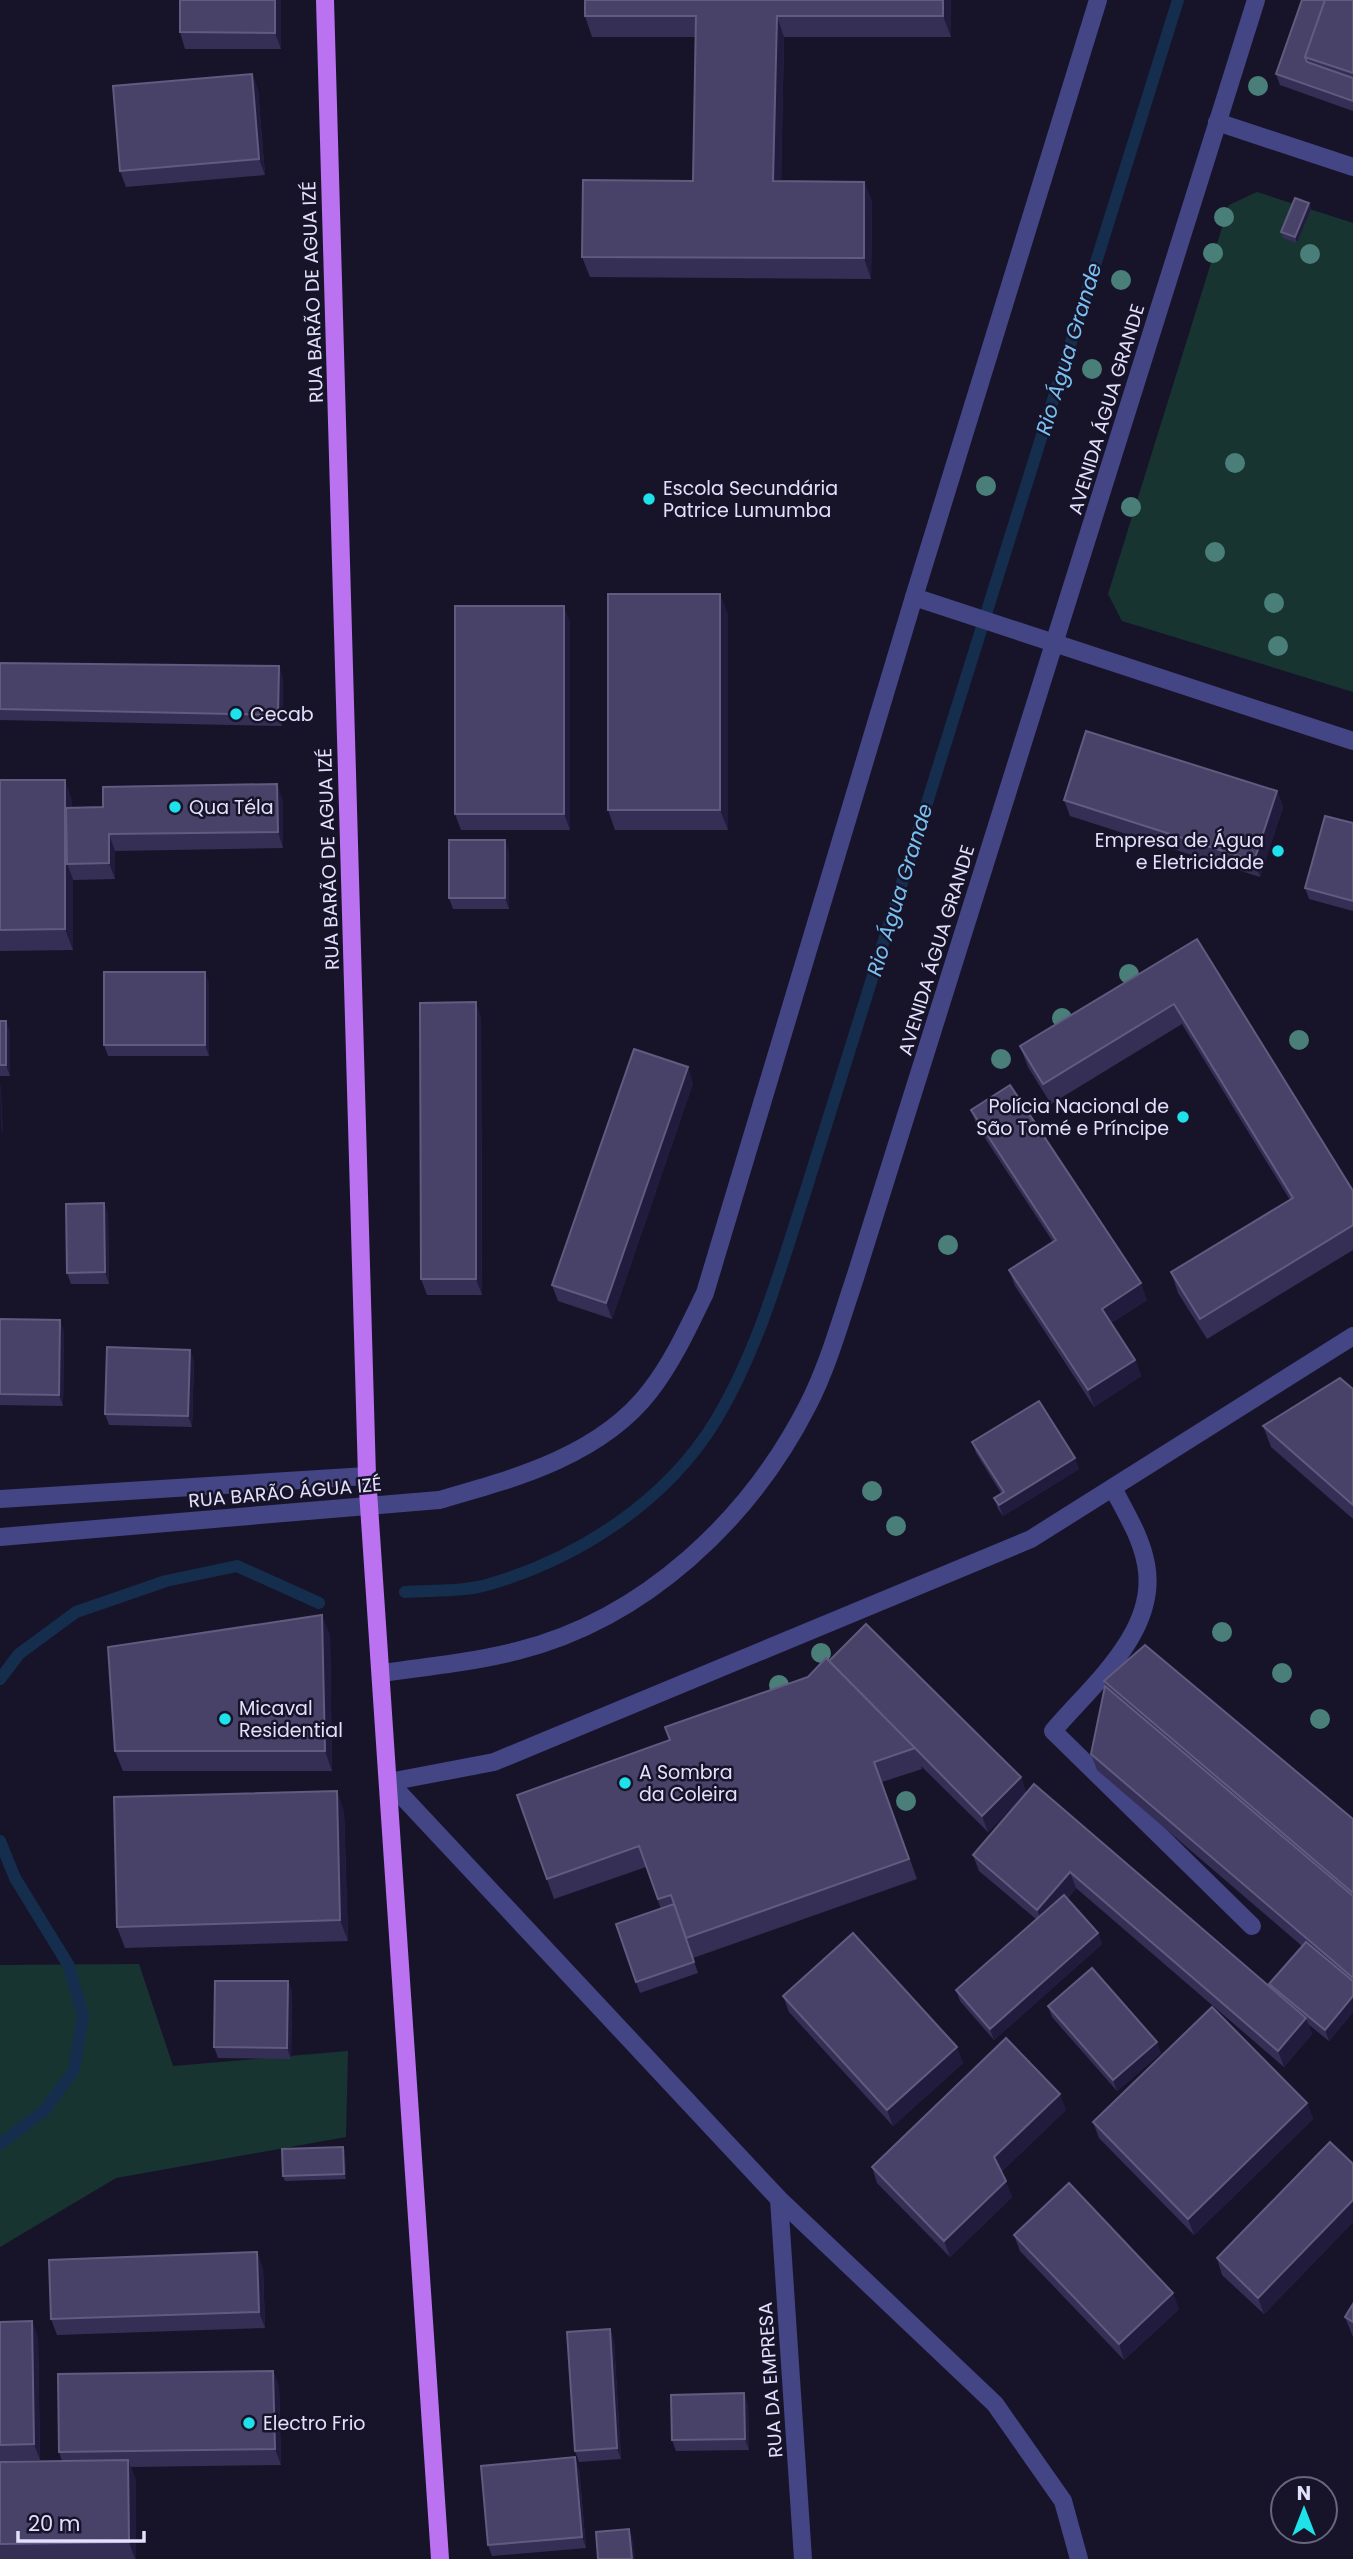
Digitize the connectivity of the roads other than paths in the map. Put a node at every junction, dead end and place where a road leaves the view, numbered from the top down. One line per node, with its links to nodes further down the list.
1 (325, 0): 10 (main road, RUA BARÃO DE AGUA IZÉ)
2 (1098, 0): 6 (street)
3 (1256, 0): 4 (street, AVENIDA ÁGUA GRANDE)
4 (1217, 122): 5 (street); 7 (street, AVENIDA ÁGUA GRANDE)
5 (1353, 167)
6 (914, 597): 7 (street); 13 (street, RUA BARÃO ÁGUA IZÉ)
7 (1055, 641): 8 (street); 15 (street, AVENIDA ÁGUA GRANDE)
8 (1353, 741)
9 (1353, 1336): 11 (street)
10 (367, 1476): 12 (street, RUA BARÃO ÁGUA IZÉ); 13 (main road, RUA BARÃO DE AGUA IZÉ)
11 (1114, 1490): 16 (street); 17 (street)
12 (0, 1499)
13 (369, 1506): 14 (street, RUA BARÃO ÁGUA IZÉ); 15 (main road, RUA BARÃO DE AGUA IZÉ)
14 (0, 1537)
15 (381, 1673): 16 (main road, RUA BARÃO DE AGUA IZÉ)
16 (389, 1783): 18 (street); 19 (main road, RUA BARÃO DE AGUA IZÉ)
17 (1252, 1926)
18 (779, 2199): 20 (street, RUA DA EMPRESA); 21 (street)
19 (440, 2559)
20 (803, 2559)
21 (1079, 2559)

